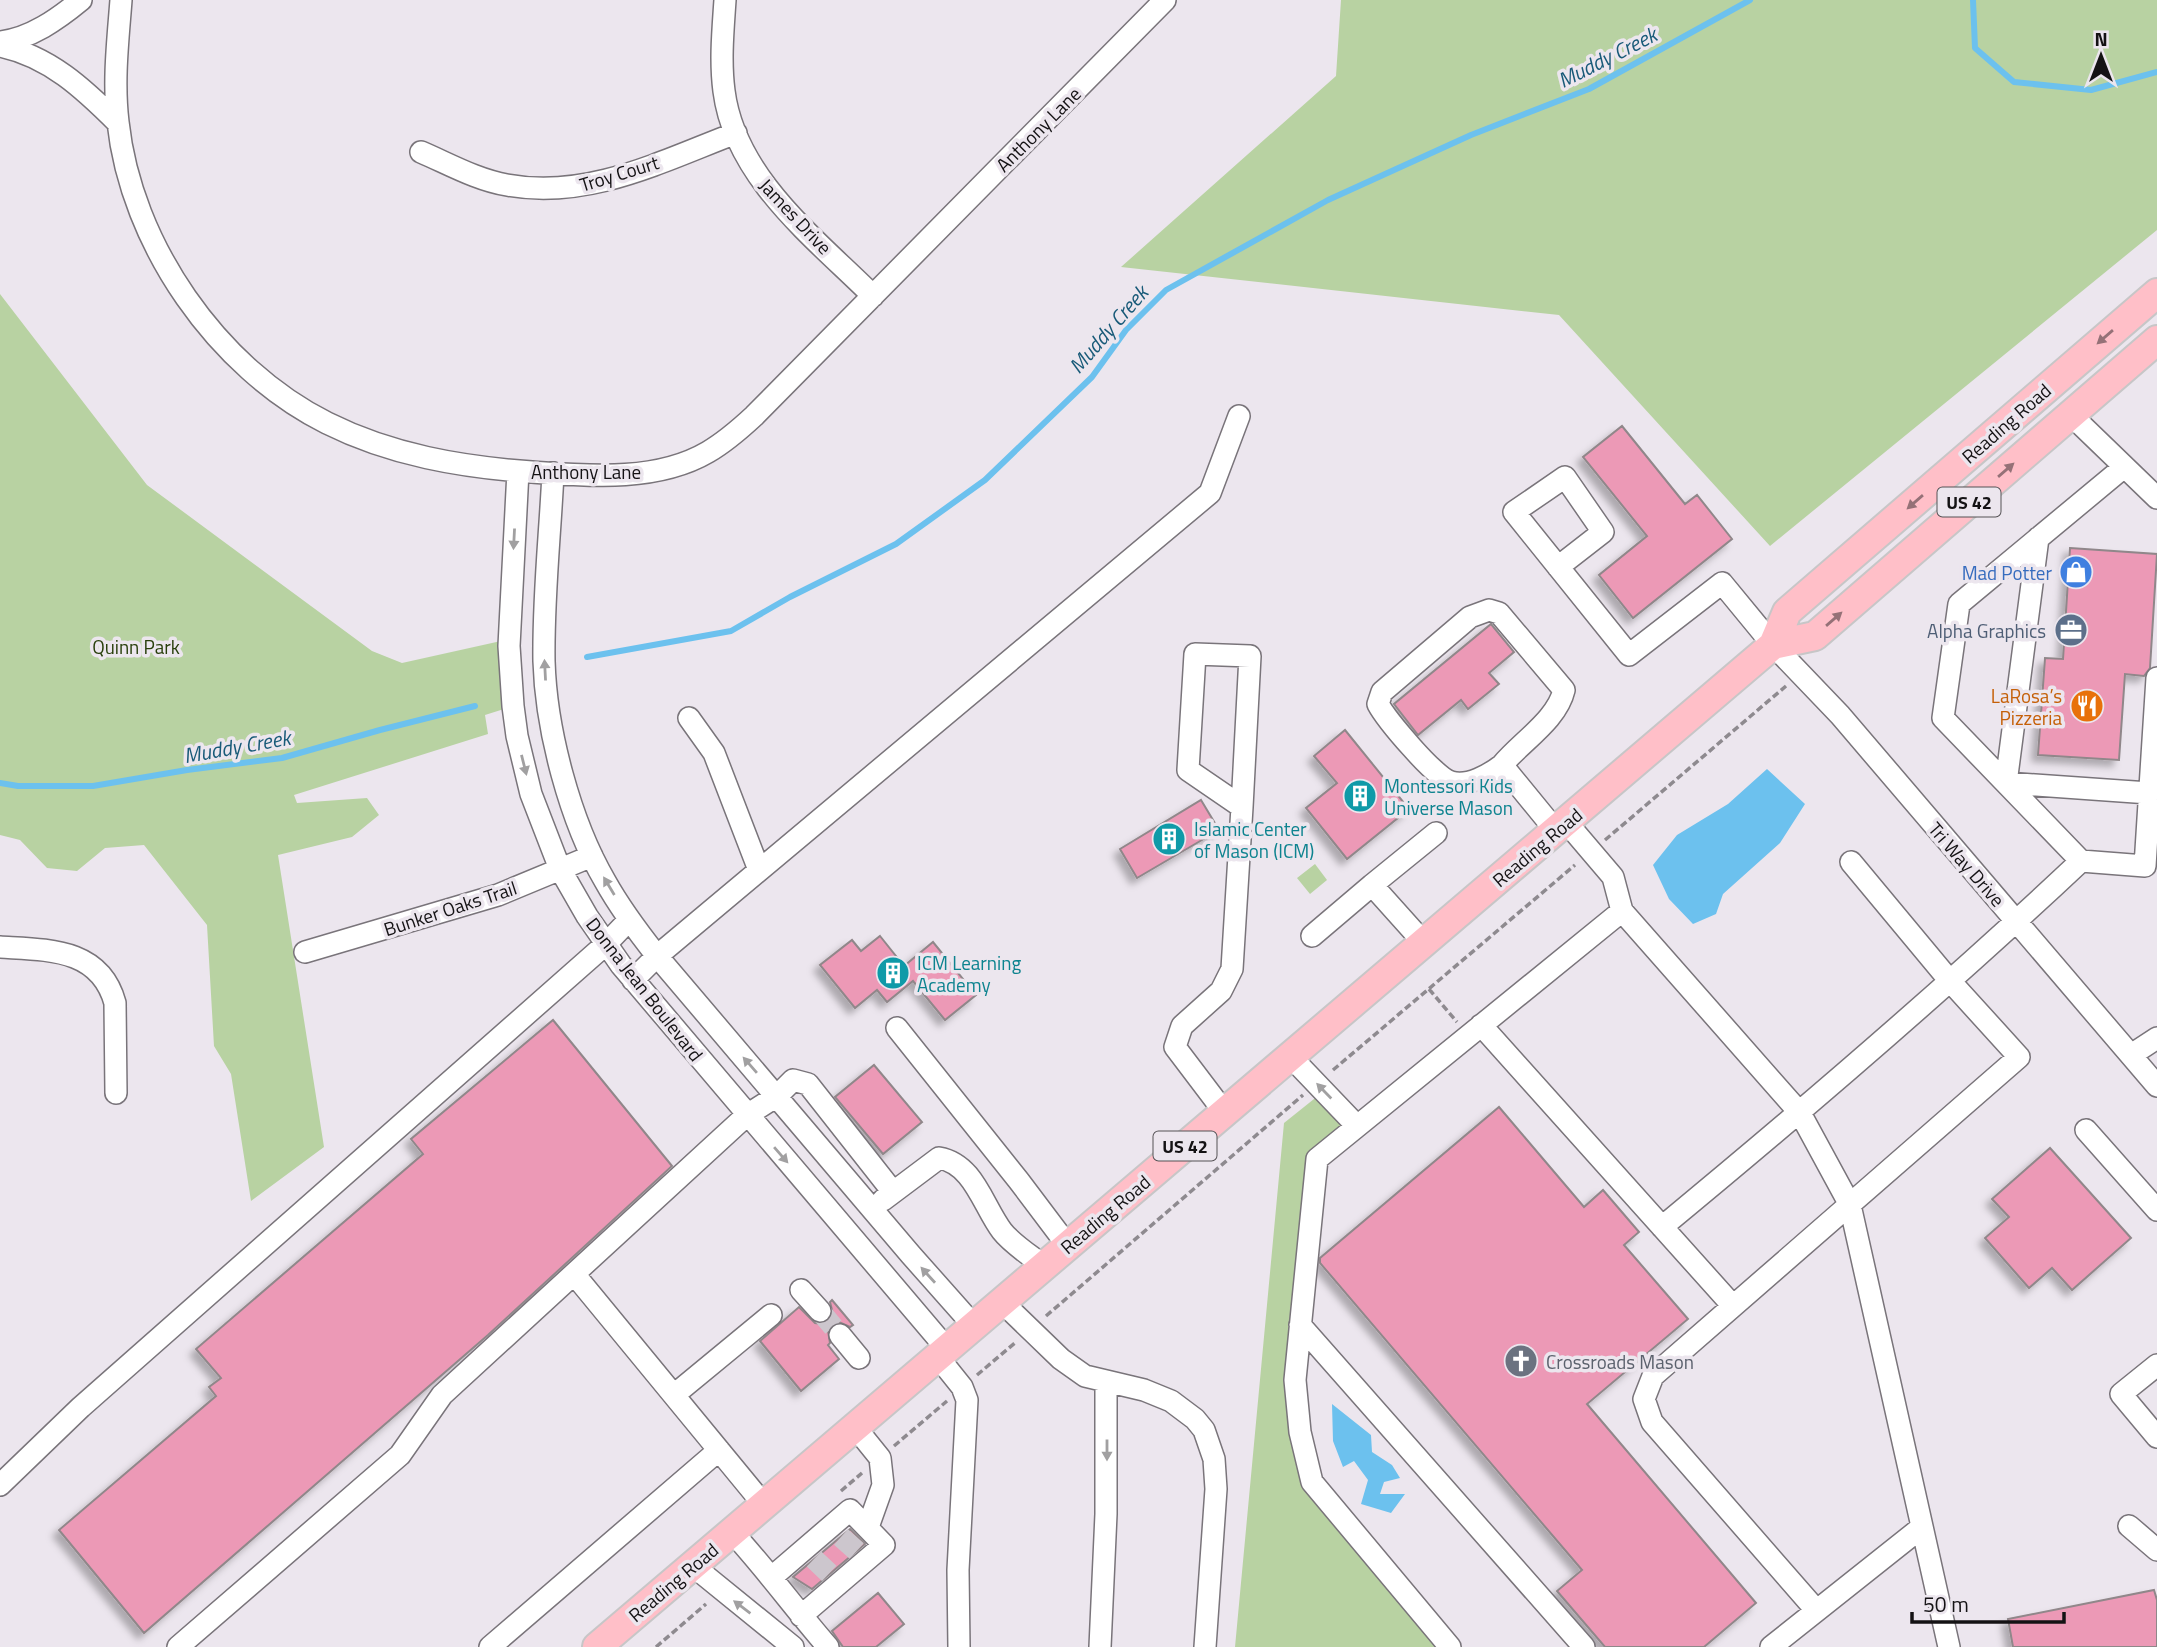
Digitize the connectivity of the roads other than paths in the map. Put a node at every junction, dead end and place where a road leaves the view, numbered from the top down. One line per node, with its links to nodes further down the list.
1 (80, 0): 5 (street)
2 (121, 0): 6 (street, Anthony Lane)
3 (725, 0): 7 (street, James Drive)
4 (1165, 0): 10 (street, Anthony Lane)
5 (0, 44): 6 (street)
6 (118, 123): 15 (street, Anthony Lane)
7 (736, 133): 8 (street, Troy Court); 10 (street, James Drive)
8 (421, 152)
9 (2157, 293): 20 (main road, Reading Road / US 42, one-way to 20)
10 (873, 296): 16 (street, Anthony Lane)
11 (2157, 340): 12 (main road, Reading Road / US 42)
12 (2070, 414): 14 (street); 20 (main road, Reading Road / US 42, one-way to 12)
13 (1239, 416): 33 (street)
14 (2124, 467): 17 (street); 18 (street)
15 (518, 471): 16 (street, Anthony Lane); 32 (street, Donna Jean Boulevard, one-way to 32)
16 (553, 473): 29 (street, Donna Jean Boulevard, one-way to 16)
17 (2157, 498)
18 (2038, 538): 24 (street); 24 (street)
19 (1558, 567): 20 (street, Tri Way Drive)
20 (1773, 645): 27 (main road, Reading Road / US 42); 37 (street, Tri Way Drive)
21 (2157, 678): 25 (street)
22 (690, 718): 33 (street)
23 (1502, 765): 23 (street); 27 (street)
24 (2006, 783): 25 (street); 30 (street)
25 (2150, 793): 30 (street)
26 (1242, 807): 26 (street); 54 (street)
27 (1561, 827): 35 (street); 39 (main road, Reading Road / US 42)
28 (1436, 833): 34 (street)
29 (592, 856): 32 (street, Bunker Oaks Trail); 36 (street, Donna Jean Boulevard, one-way to 29)
30 (2081, 861): 37 (street)
31 (1852, 862): 45 (street)
32 (560, 869): 40 (street, Donna Jean Boulevard); 42 (street, Bunker Oaks Trail)
33 (759, 870): 43 (street)
34 (1372, 885): 38 (street); 39 (street)
35 (1622, 911): 47 (street); 55 (street)
36 (629, 919): 40 (street); 43 (street, Donna Jean Boulevard)
37 (2017, 922): 45 (street); 49 (street, Tri Way Drive)
38 (1312, 936)
39 (1424, 943): 50 (main road, Reading Road / US 42)
40 (606, 944): 44 (street, Donna Jean Boulevard); 83 (street)
41 (0, 947): 52 (street)
42 (305, 952)
43 (657, 956): 44 (street); 53 (street, Donna Jean Boulevard, one-way to 43)
44 (634, 980): 56 (street, Donna Jean Boulevard)
45 (1950, 981): 55 (street); 60 (street)
46 (897, 1028): 64 (street)
47 (1472, 1028): 57 (street); 63 (street)
48 (2157, 1038): 49 (street)
49 (2131, 1055): 51 (street, Tri Way Drive)
50 (1290, 1056): 54 (main road, Reading Road / US 42); 57 (street, one-way to 50)
51 (2157, 1086)
52 (116, 1093)
53 (777, 1096): 56 (street); 59 (street); 61 (street, Donna Jean Boulevard)
54 (1224, 1113): 64 (main road, Reading Road / US 42)
55 (1800, 1113): 60 (street); 63 (street)
56 (747, 1115): 66 (street); 75 (street, Donna Jean Boulevard, one-way to 75)
57 (1357, 1126): 72 (street)
58 (2086, 1130): 62 (street)
59 (893, 1192): 61 (street); 65 (street)
60 (1850, 1205): 69 (street); 87 (street)
61 (873, 1208): 73 (street, Donna Jean Boulevard, one-way to 61)
62 (2157, 1210)
63 (1662, 1227): 69 (street)
64 (1068, 1246): 65 (main road, Reading Road / US 42)
65 (1044, 1266): 68 (main road, Reading Road / US 42)
66 (574, 1274): 79 (street); 95 (street)
67 (801, 1290): 70 (street)
68 (1002, 1302): 73 (main road, Reading Road / US 42); 78 (street)
69 (1733, 1306): 92 (street)
70 (820, 1311)
71 (771, 1315): 79 (street)
72 (1300, 1325): 102 (street); 103 (street)
73 (974, 1326): 75 (main road, Reading Road / US 42)
74 (840, 1335): 76 (street)
75 (942, 1353): 80 (main road, Reading Road / US 42); 99 (street, Donna Jean Boulevard)
76 (859, 1358)
77 (2157, 1365): 81 (street)
78 (1106, 1382): 100 (street, one-way to 100); 101 (street)
79 (674, 1395): 82 (street)
80 (855, 1427): 84 (main road, Reading Road / US 42); 86 (street)
81 (2157, 1437)
82 (719, 1450): 84 (street); 96 (street)
83 (0, 1485)
84 (764, 1505): 88 (main road, Reading Road / US 42)
85 (2129, 1526): 89 (street)
86 (868, 1527): 91 (street); 93 (street)
87 (1922, 1527): 92 (street); 105 (street)
88 (732, 1532): 90 (main road, Reading Road / US 42); 91 (street)
89 (2157, 1550)
90 (692, 1566): 94 (main road, Reading Road / US 42); 97 (street, one-way to 90)
91 (772, 1577): 93 (street)
92 (1816, 1610): 104 (street)
93 (801, 1616): 98 (street)
94 (608, 1643)
95 (178, 1647)
96 (490, 1647)
97 (793, 1647)
98 (828, 1647)
99 (959, 1647)
100 (1100, 1647)
101 (1205, 1647)
102 (1450, 1647)
103 (1584, 1647)
104 (1771, 1647)
105 (1949, 1647)

